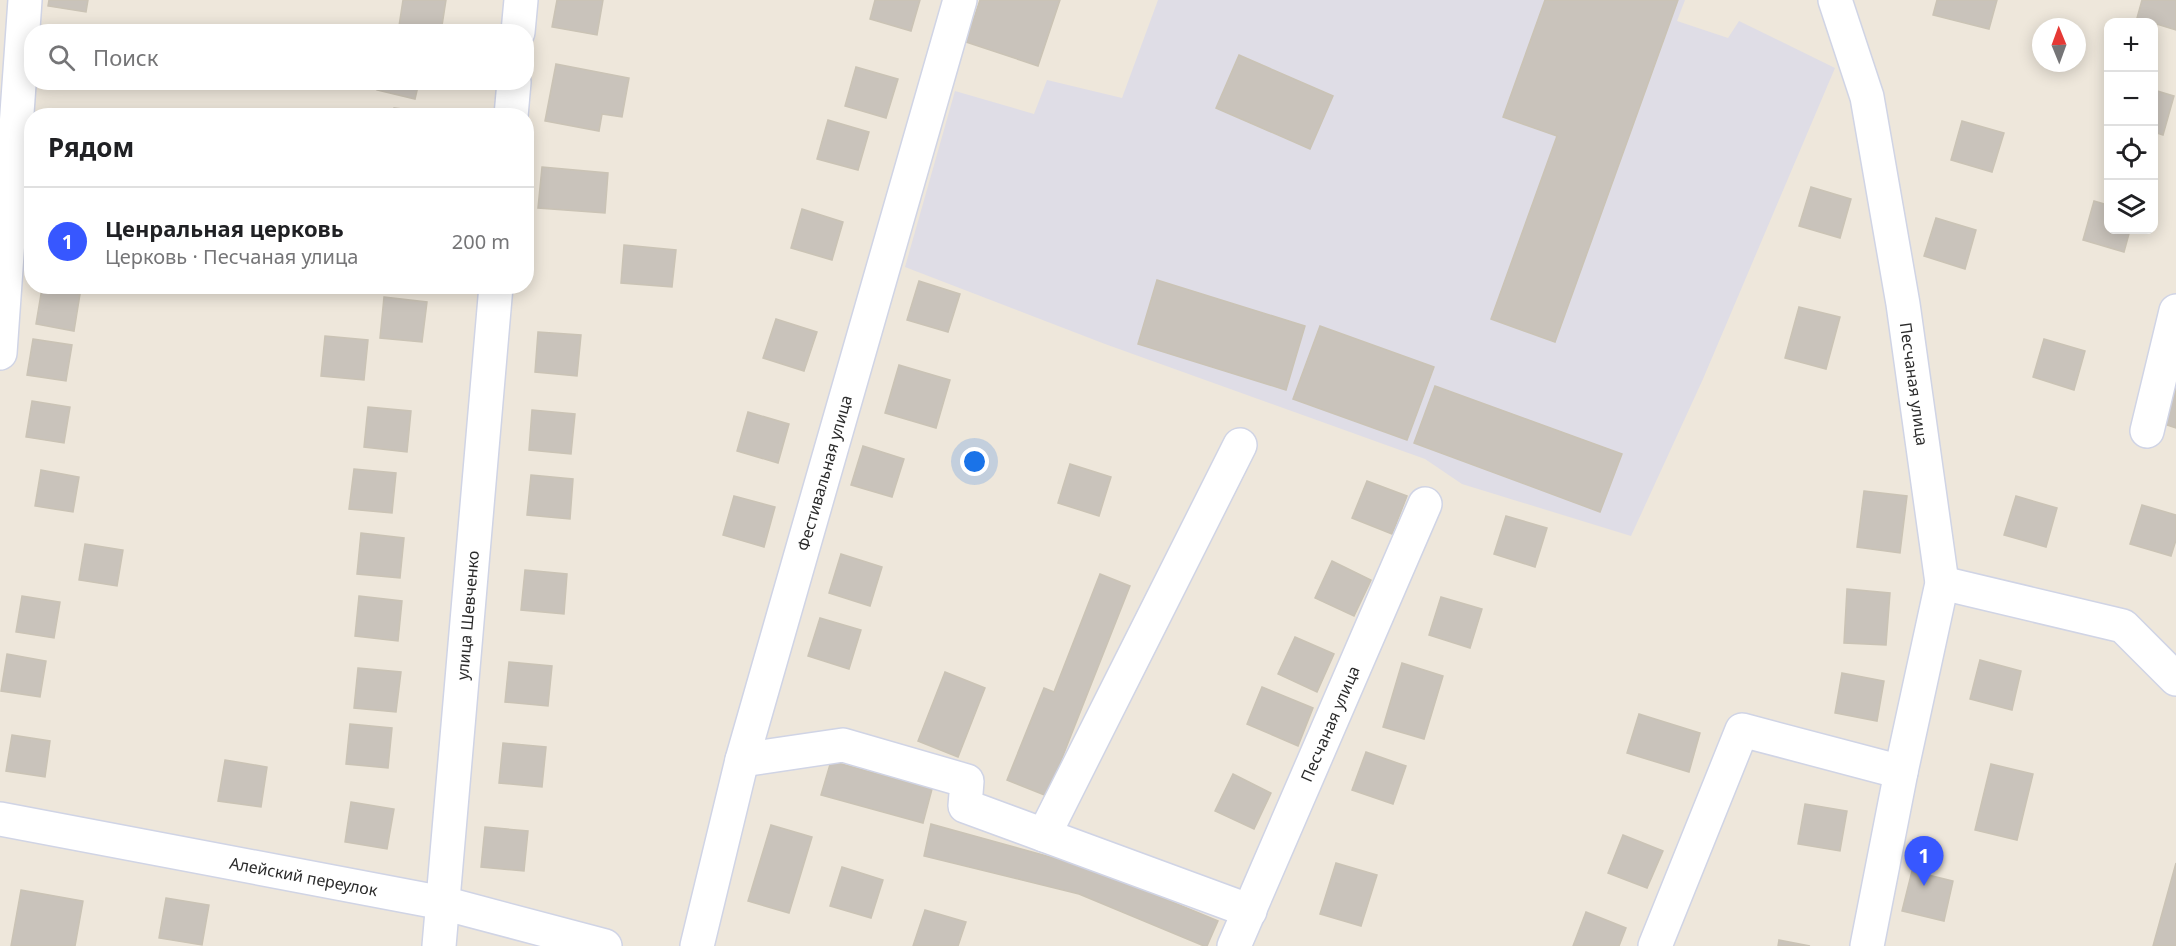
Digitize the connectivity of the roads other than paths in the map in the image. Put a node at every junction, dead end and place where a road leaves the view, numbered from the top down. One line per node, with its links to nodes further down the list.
1 (25, 0): 10 (street)
2 (521, 0): 5 (street)
3 (960, 0): 16 (street, Фестивальная улица)
4 (1835, 0): 14 (street, Песчаная улица)
5 (519, 24)
6 (513, 90): 7 (street)
7 (512, 108)
8 (495, 294): 20 (street, улица Шевченко)
9 (2176, 311): 11 (street)
10 (0, 353)
11 (2147, 431)
12 (1240, 445): 19 (street)
13 (1425, 504): 21 (street, Песчаная улица)
14 (1942, 583): 15 (street); 17 (street, Песчаная улица)
15 (2176, 679)
16 (742, 760): 19 (street); 24 (street, Фестивальная улица)
17 (1901, 772): 26 (street); 27 (street, Песчаная улица)
18 (0, 819): 20 (street, Алейский переулок)
19 (1044, 835): 21 (street)
20 (444, 903): 22 (street, улица Шевченко); 23 (street, Алейский переулок)
21 (1250, 911): 25 (street, Песчаная улица)
22 (440, 946)
23 (605, 946)
24 (697, 946)
25 (1234, 946)
26 (1655, 946)
27 (1867, 946)

